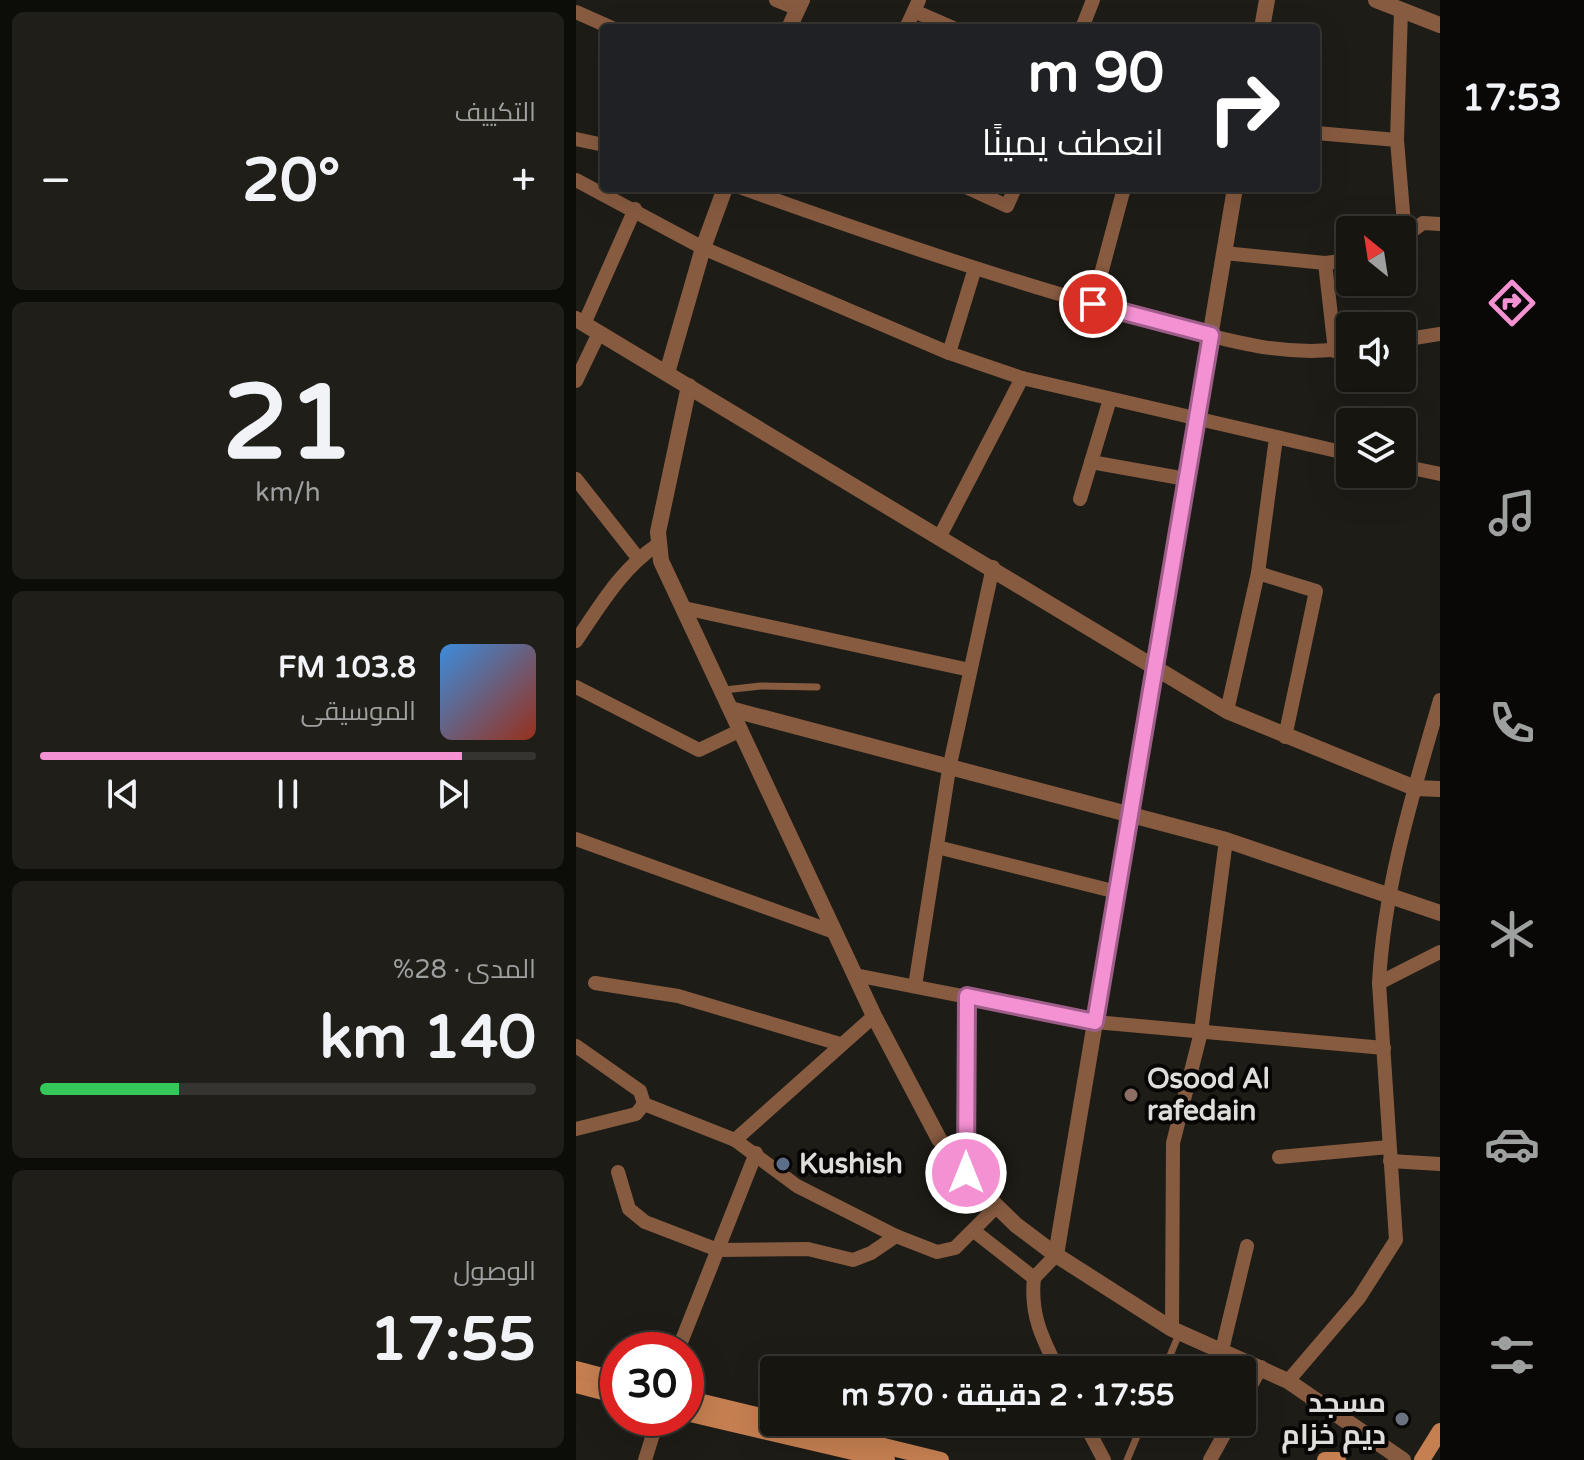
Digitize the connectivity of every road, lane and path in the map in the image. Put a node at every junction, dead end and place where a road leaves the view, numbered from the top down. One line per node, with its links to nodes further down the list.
1 (776, 0): 5 (street)
2 (1093, 0): 13 (street)
3 (1267, 0): 14 (street)
4 (1376, 0): 7 (street)
5 (800, 4): 10 (street)
6 (916, 5): 11 (street); 12 (street)
7 (1401, 10): 15 (street); 18 (street)
8 (576, 12): 9 (street)
9 (603, 24)
10 (791, 24)
11 (908, 24)
12 (947, 24)
13 (1084, 24)
14 (1263, 24)
15 (1440, 25)
16 (1320, 133): 18 (street)
17 (576, 139): 19 (street)
18 (1397, 140): 30 (street)
19 (600, 144)
20 (576, 180): 21 (street)
21 (600, 192)
22 (600, 192): 29 (street)
23 (724, 192): 33 (street)
24 (754, 192): 37 (street)
25 (977, 192): 26 (street)
26 (1013, 192)
27 (1123, 192): 38 (street)
28 (1234, 192): 34 (street)
29 (635, 209): 33 (street); 40 (street)
30 (1402, 216)
31 (1440, 224): 32 (street)
32 (1416, 228)
33 (703, 248): 45 (street); 46 (street)
34 (1224, 253): 36 (street); 42 (street)
35 (1336, 262): 36 (street)
36 (1325, 263): 39 (street)
37 (975, 268): 38 (street); 45 (street)
38 (1093, 304): 42 (street)
39 (1336, 319)
40 (586, 325): 46 (street); 48 (street)
41 (1440, 334): 43 (street)
42 (1211, 335): 44 (street); 51 (street)
43 (1416, 338)
44 (1336, 349)
45 (949, 353): 47 (street)
46 (667, 373): 49 (street)
47 (1022, 378): 50 (street); 60 (street)
48 (576, 381)
49 (689, 386): 60 (street); 61 (street)
50 (1110, 399): 51 (street); 54 (street)
51 (1197, 420): 52 (street); 58 (street)
52 (1276, 438): 53 (street); 64 (street)
53 (1336, 451)
54 (1091, 462): 58 (street); 59 (street)
55 (1416, 469): 56 (street)
56 (1440, 474)
57 (576, 479): 62 (street)
58 (1186, 479): 67 (street)
59 (1080, 499)
60 (940, 536): 63 (street)
61 (657, 545): 62 (street); 65 (street)
62 (638, 558): 66 (street)
63 (993, 567): 67 (street); 68 (street)
64 (1258, 573): 74 (street); 76 (street)
65 (684, 608): 68 (street); 71 (street)
66 (576, 641)
67 (1155, 665): 74 (street); 80 (street)
68 (970, 670): 77 (street)
69 (576, 687): 75 (street)
70 (817, 687): 71 (lane)
71 (724, 690): 73 (street)
72 (1440, 700): 78 (street)
73 (734, 710): 75 (street); 77 (street)
74 (1227, 711): 76 (street)
75 (741, 730): 87 (street)
76 (1285, 737): 78 (street)
77 (949, 769): 80 (street); 83 (street)
78 (1415, 788): 79 (street); 85 (street)
79 (1440, 789)
80 (1130, 814): 82 (street); 84 (street)
81 (576, 839): 87 (street)
82 (1226, 840): 85 (street); 96 (street)
83 (937, 847): 84 (street); 92 (street)
84 (1117, 892): 95 (street)
85 (1387, 896): 86 (street); 91 (street)
86 (1440, 913)
87 (834, 932): 89 (street)
88 (1440, 952): 91 (street)
89 (855, 975): 92 (street); 94 (street)
90 (595, 983): 97 (street)
91 (1379, 983): 99 (street)
92 (915, 986): 93 (street)
93 (967, 996): 95 (street); 108 (street)
94 (874, 1016): 97 (street); 108 (street)
95 (1095, 1022): 96 (street); 114 (street)
96 (1201, 1032): 99 (street); 116 (street)
97 (840, 1044): 102 (street)
98 (576, 1046): 100 (street)
99 (1384, 1048): 104 (street)
100 (644, 1104): 101 (street); 102 (street)
101 (576, 1129)
102 (735, 1140): 103 (street)
103 (756, 1153): 111 (street); 113 (street)
104 (1389, 1154): 105 (street); 106 (street); 125 (street)
105 (1279, 1157)
106 (1440, 1164)
107 (618, 1172): 113 (street)
108 (966, 1173): 109 (street)
109 (997, 1206): 110 (street); 114 (street)
110 (974, 1231): 111 (street); 115 (street)
111 (896, 1236): 113 (street)
112 (1247, 1246): 118 (street)
113 (718, 1250): 117 (street)
114 (1056, 1255): 115 (street); 116 (street)
115 (1034, 1278): 119 (street)
116 (1176, 1330): 118 (street); 120 (lane)
117 (685, 1332)
118 (1222, 1350): 121 (street)
119 (1051, 1356)
120 (1168, 1356)
121 (1261, 1367): 124 (street); 125 (street)
122 (576, 1369): 123 (main road)
123 (600, 1375)
124 (1256, 1376)
125 (1288, 1381): 146 (street)
126 (576, 1385): 127 (main road)
127 (600, 1391)
128 (704, 1402): 129 (main road)
129 (760, 1416)
130 (704, 1418): 137 (main road)
131 (1440, 1431): 147 (main road)
132 (652, 1436): 138 (street)
133 (843, 1436): 140 (main road)
134 (1091, 1436): 141 (street)
135 (1137, 1436): 142 (lane)
136 (1223, 1436): 143 (street)
137 (841, 1454): 139 (main road)
138 (645, 1460)
139 (887, 1460)
140 (941, 1460)
141 (1104, 1460)
142 (1127, 1460)
143 (1210, 1460)
144 (1325, 1460): 145 (main road)
145 (1338, 1460)
146 (1403, 1460)
147 (1422, 1460)

